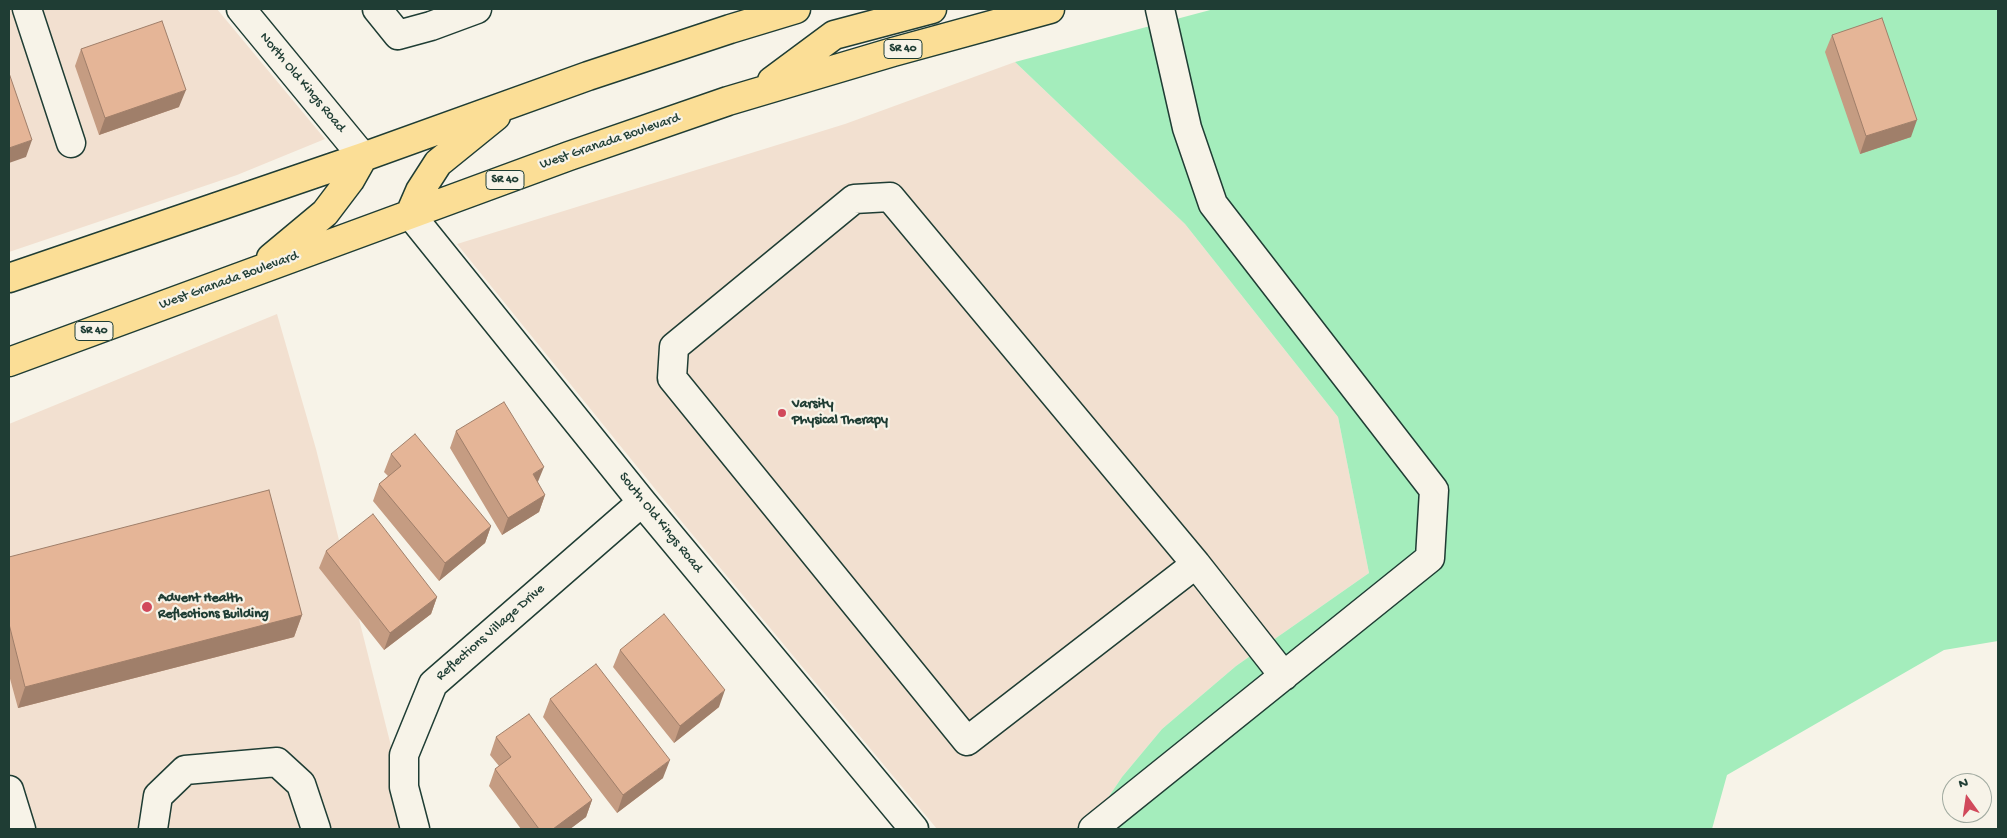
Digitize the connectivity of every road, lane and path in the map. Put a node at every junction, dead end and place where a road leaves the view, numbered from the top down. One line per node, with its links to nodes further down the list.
1 (15, 9): 9 (street)
2 (27, 9): 13 (street)
3 (377, 9): 4 (street)
4 (477, 9)
5 (932, 9): 11 (main road)
6 (1050, 9): 11 (main road, West Granada Boulevard / SR 40)
7 (1160, 9): 21 (street)
8 (244, 10): 14 (street, North Old Kings Road)
9 (9, 11)
10 (782, 11): 12 (main road)
11 (757, 93): 15 (main road, West Granada Boulevard / SR 40)
12 (510, 104): 14 (main road); 15 (main road)
13 (71, 143)
14 (363, 157): 16 (main road); 17 (main road)
15 (410, 214): 16 (main road, West Granada Boulevard / SR 40); 19 (street, South Old Kings Road)
16 (254, 272): 18 (main road, West Granada Boulevard / SR 40)
17 (9, 278)
18 (9, 362)
19 (642, 502): 26 (street, Reflections Village Drive); 27 (street, South Old Kings Road)
20 (1196, 564): 20 (street); 21 (street)
21 (1284, 676): 28 (street)
22 (9, 790): 23 (street)
23 (21, 829)
24 (153, 829): 25 (street)
25 (316, 829)
26 (415, 829)
27 (914, 829)
28 (1093, 829)

